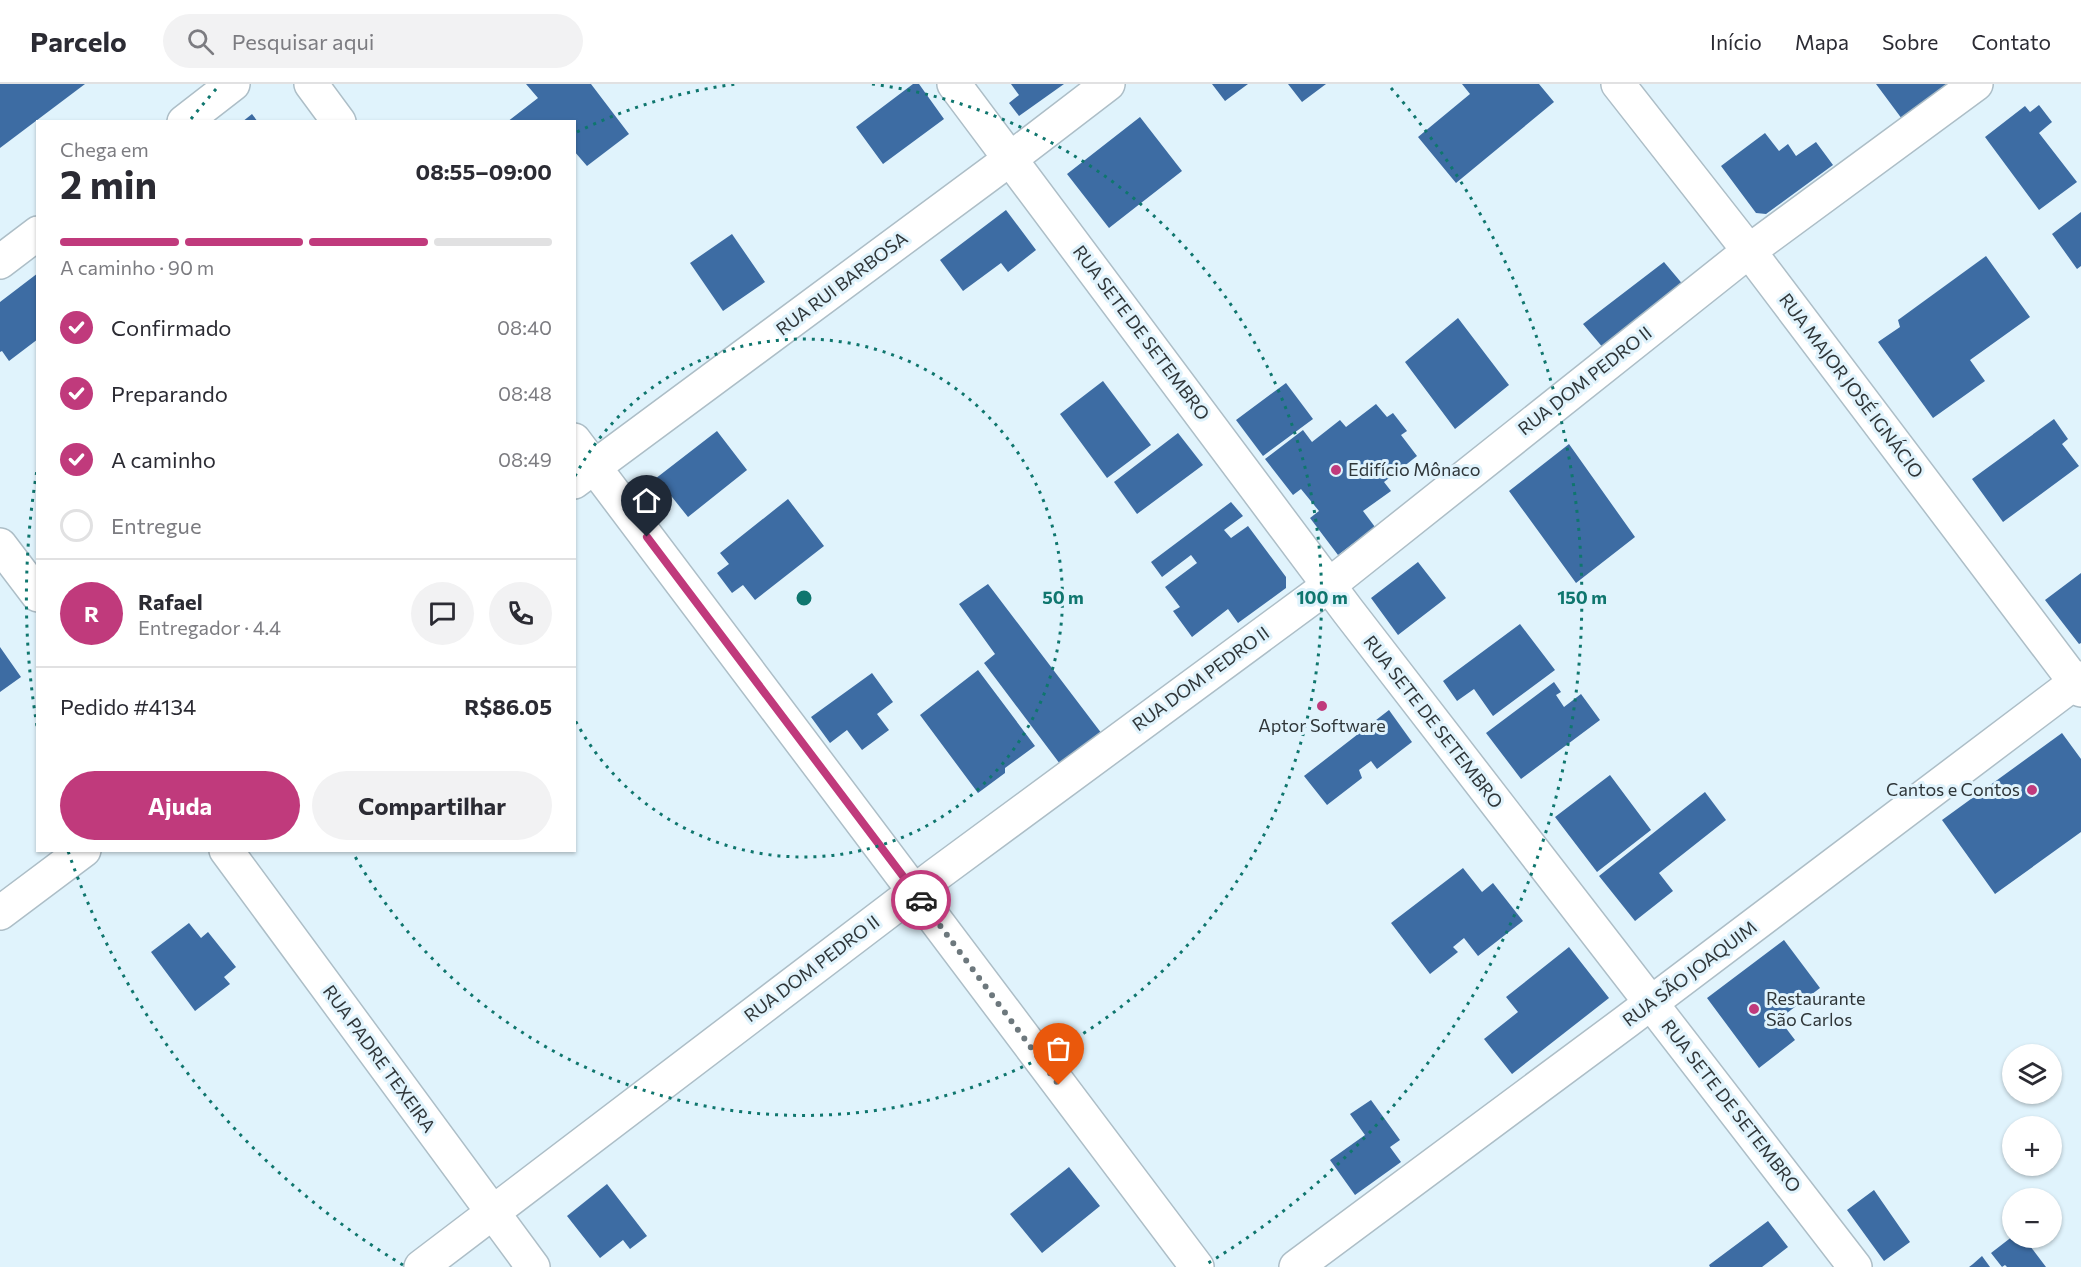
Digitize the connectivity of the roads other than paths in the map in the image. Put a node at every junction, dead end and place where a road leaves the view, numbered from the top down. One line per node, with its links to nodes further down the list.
1 (233, 84): 7 (main road)
2 (311, 84): 8 (main road)
3 (954, 84): 9 (main road, RUA SETE DE SETEMBRO)
4 (1108, 84): 9 (main road, RUA RUI BARBOSA)
5 (1618, 84): 11 (main road, RUA MAJOR JOSÉ IGNÁCIO)
6 (1976, 84): 11 (main road, RUA DOM PEDRO II)
7 (187, 120)
8 (338, 120)
9 (1010, 159): 14 (main road, RUA RUI BARBOSA); 16 (main road, RUA SETE DE SETEMBRO)
10 (36, 235): 12 (main road)
11 (1749, 251): 16 (main road, RUA DOM PEDRO II); 18 (main road, RUA MAJOR JOSÉ IGNÁCIO)
12 (0, 262)
13 (576, 447): 14 (main road)
14 (584, 475): 21 (main road)
15 (0, 545): 17 (main road)
16 (1328, 586): 21 (main road, RUA DOM PEDRO II); 23 (main road, RUA SETE DE SETEMBRO)
17 (36, 593)
18 (2079, 683): 23 (main road, RUA SÃO JOAQUIM)
19 (81, 852): 22 (main road)
20 (227, 852): 24 (main road, RUA PADRE TEXEIRA)
21 (914, 891): 24 (main road, RUA DOM PEDRO II); 27 (main road)
22 (0, 913)
23 (1651, 1003): 28 (main road, RUA SÃO JOAQUIM); 29 (main road, RUA SETE DE SETEMBRO)
24 (492, 1212): 25 (main road, RUA DOM PEDRO II); 26 (main road, RUA PADRE TEXEIRA)
25 (421, 1267)
26 (533, 1267)
27 (1197, 1267)
28 (1296, 1267)
29 (1855, 1267)

